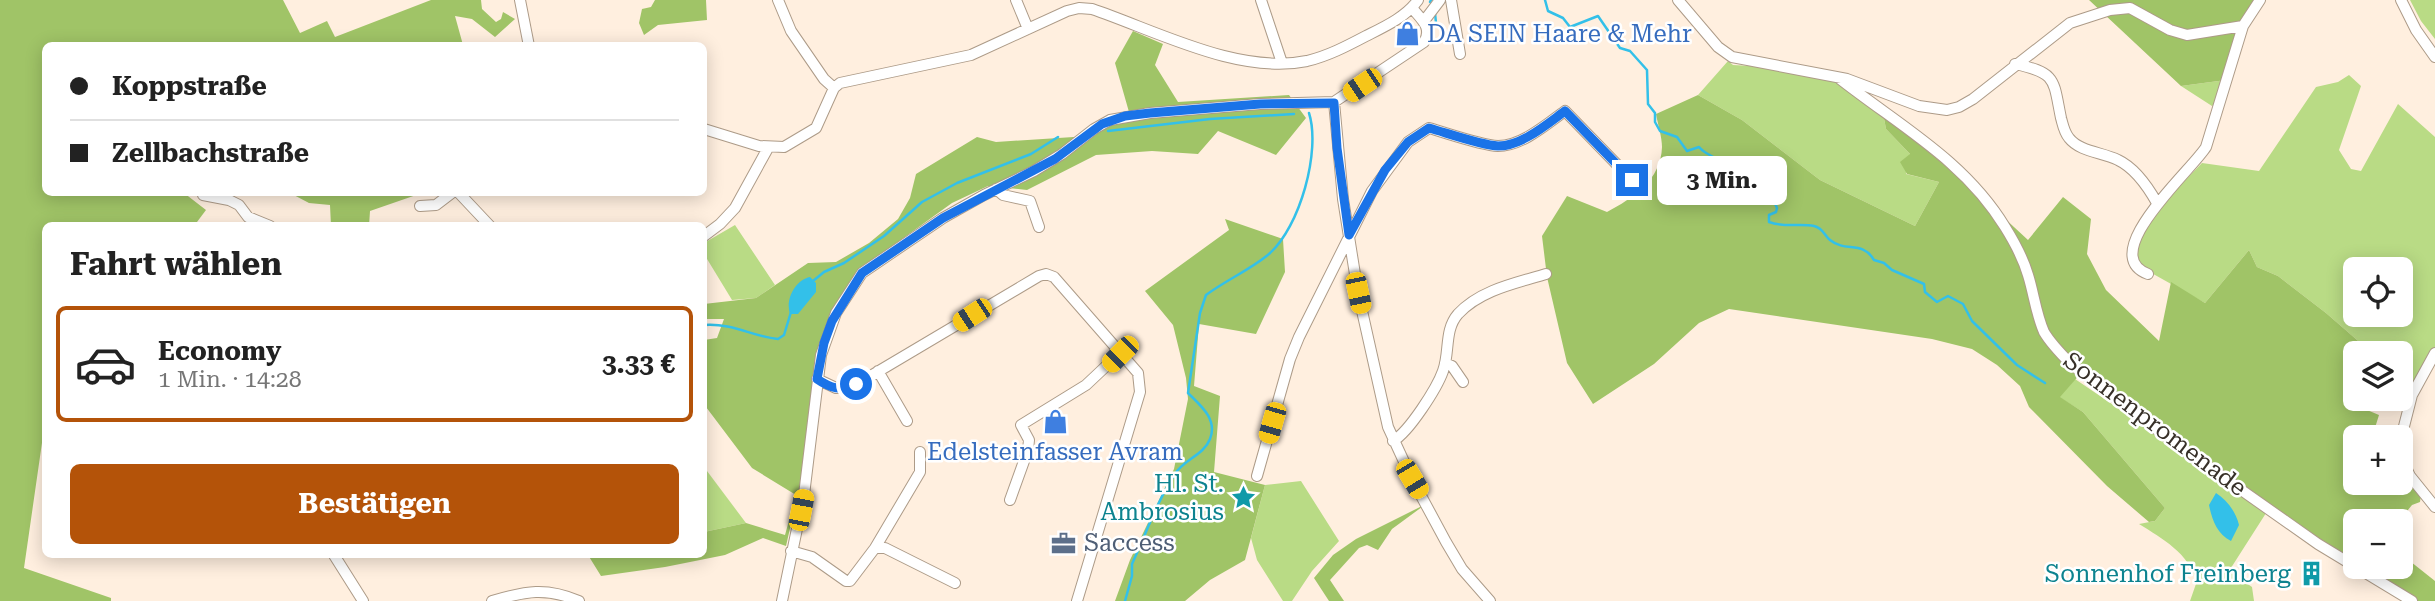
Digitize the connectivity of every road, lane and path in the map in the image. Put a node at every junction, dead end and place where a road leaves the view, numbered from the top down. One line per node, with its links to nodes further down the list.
1 (520, 0): 15 (street)
2 (1016, 0): 14 (street)
3 (1261, 0): 18 (street)
4 (1440, 0): 12 (street)
5 (1451, 0): 16 (street)
6 (1678, 0): 20 (street)
7 (2260, 0): 13 (street)
8 (2401, 0): 17 (street)
9 (782, 3): 21 (street)
10 (1083, 4): 14 (street); 18 (street)
11 (1415, 4): 12 (street); 18 (street)
12 (1424, 21): 22 (street)
13 (2243, 26): 19 (street); 30 (street)
14 (1028, 29): 21 (street)
15 (528, 42)
16 (1460, 54)
17 (2435, 57)
18 (1282, 63)
19 (2015, 64): 20 (street); 30 (street)
20 (1840, 79): 63 (street, Sonnenpromenade)
21 (834, 88): 24 (street)
22 (1334, 103): 26 (street); 36 (street)
23 (707, 130): 24 (street)
24 (768, 148): 35 (street)
25 (1632, 180): 36 (street)
26 (996, 189): 34 (street); 43 (street)
27 (208, 196): 32 (street)
28 (451, 196): 31 (street)
29 (460, 196): 33 (street)
30 (2157, 203): 38 (street)
31 (420, 206)
32 (260, 222)
33 (486, 222)
34 (1038, 227)
35 (707, 234)
36 (1349, 235): 47 (street); 49 (street)
37 (1546, 274): 41 (street)
38 (2148, 274)
39 (2435, 353): 46 (street)
40 (1120, 354): 42 (street); 51 (street); 61 (street)
41 (1445, 363): 44 (street); 47 (street)
42 (878, 371): 43 (street); 45 (street)
43 (817, 379): 54 (street)
44 (1463, 382)
45 (907, 421)
46 (2404, 425)
47 (1394, 441): 62 (street)
48 (920, 452): 53 (street)
49 (1257, 476)
50 (2413, 480): 52 (street)
51 (1010, 500)
52 (2435, 507)
53 (875, 548): 54 (street); 56 (street)
54 (791, 551): 60 (street)
55 (336, 558): 57 (street)
56 (955, 583)
57 (363, 601)
58 (492, 601): 59 (street)
59 (579, 601)
60 (782, 601)
61 (1077, 601)
62 (1490, 601)
63 (2412, 601)

